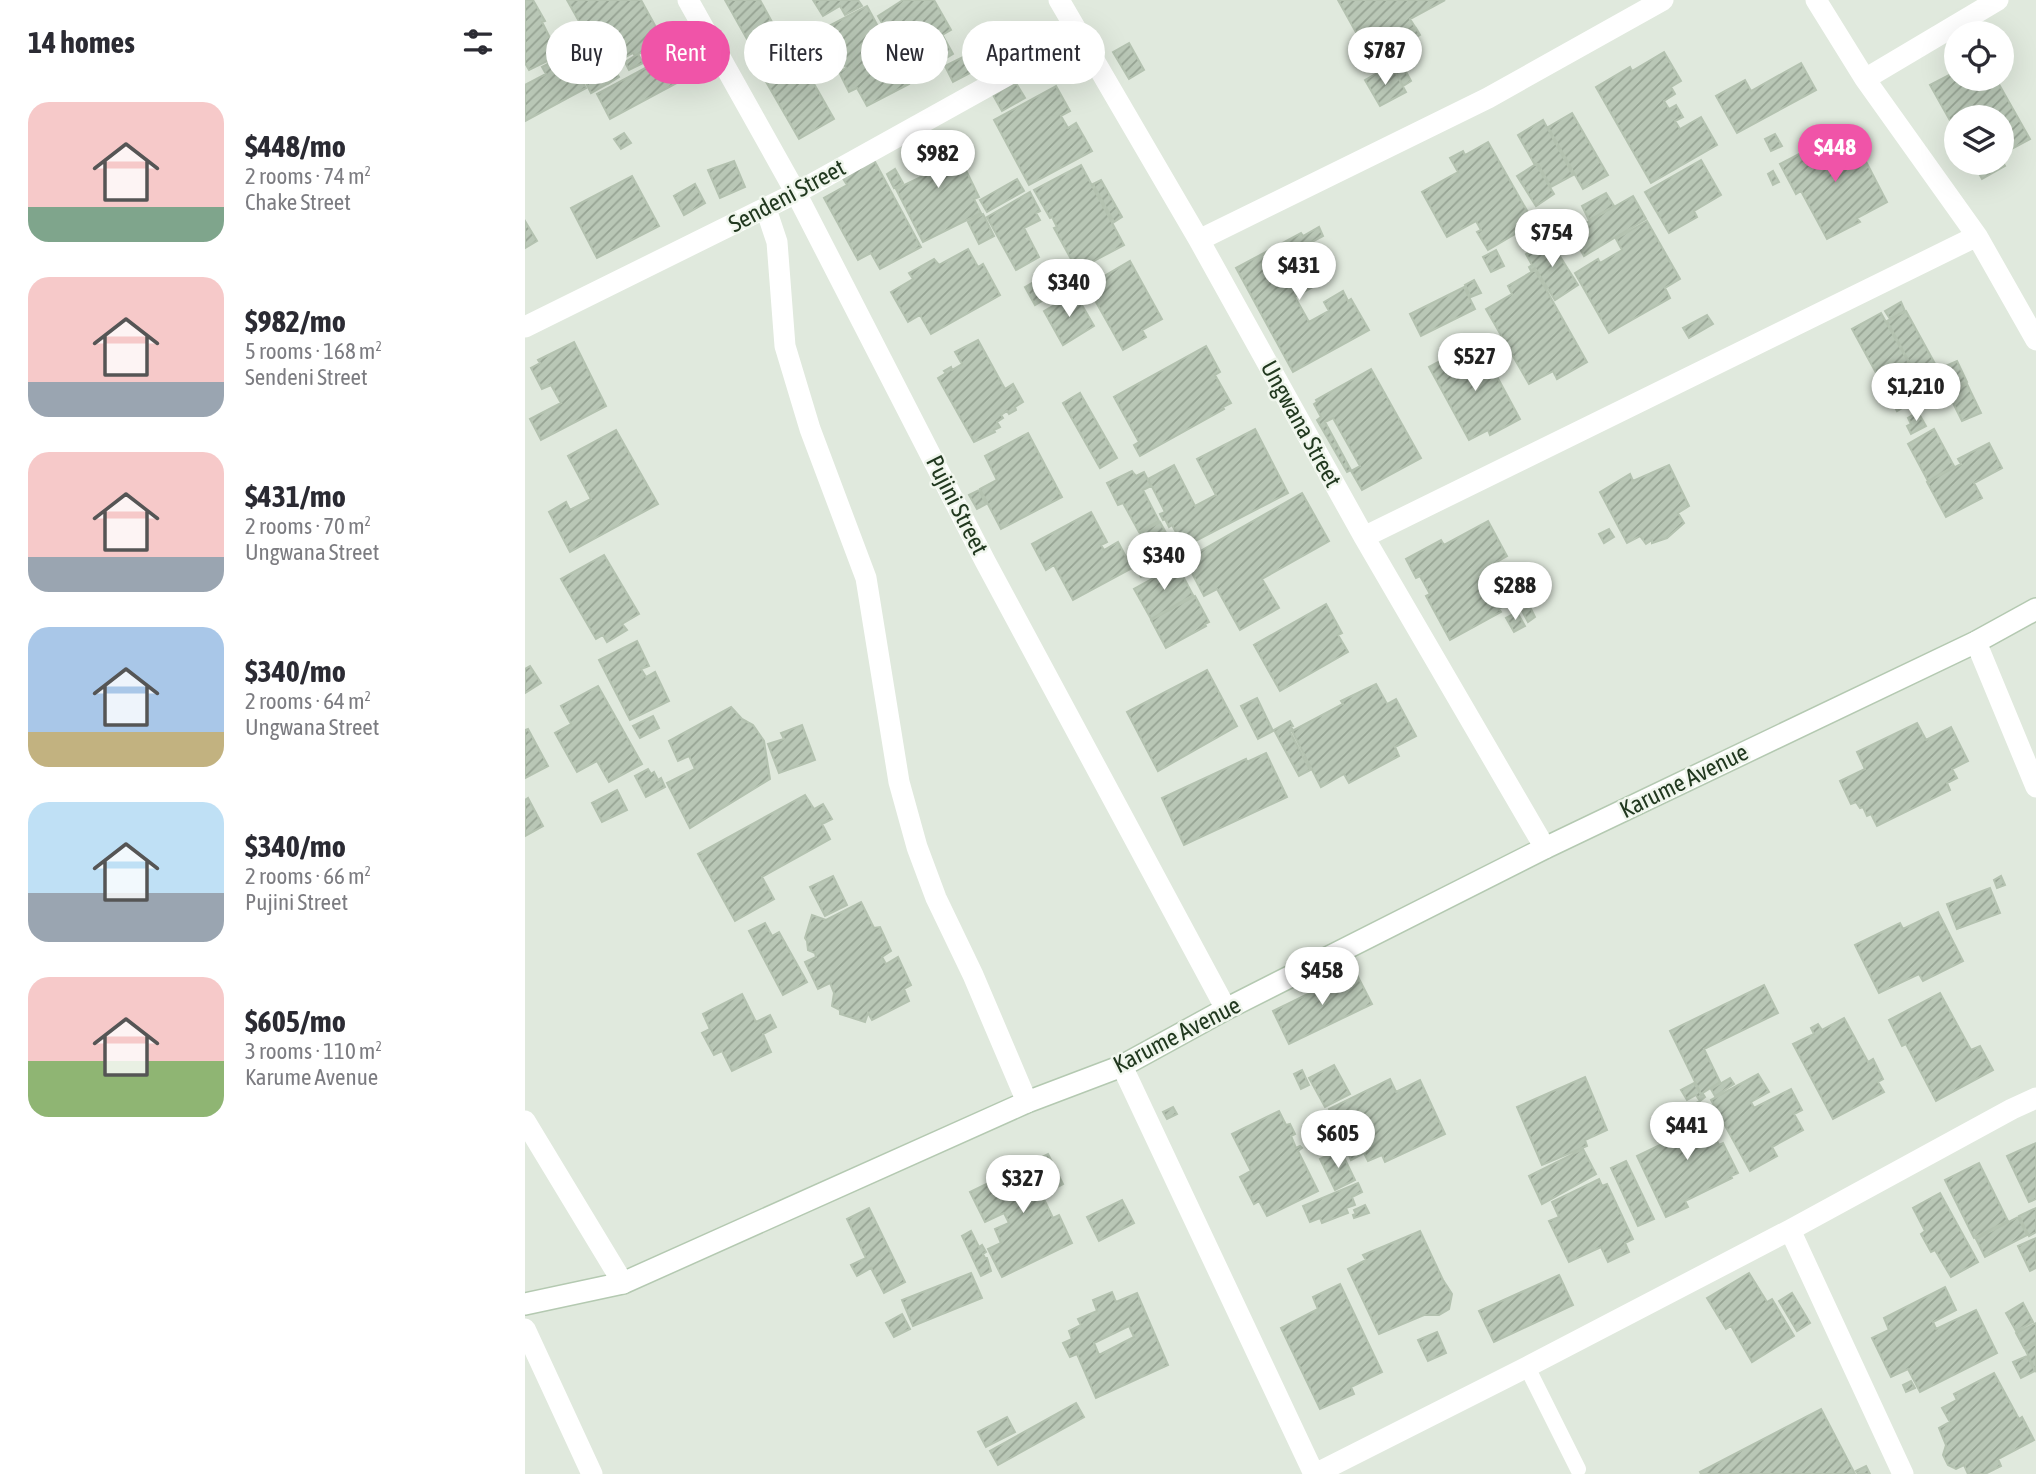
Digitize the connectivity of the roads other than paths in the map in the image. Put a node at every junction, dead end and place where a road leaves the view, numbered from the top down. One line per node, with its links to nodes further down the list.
1 (688, 0): 10 (street, Pujini Street)
2 (1059, 0): 6 (street, Ungwana Street)
3 (1663, 0): 13 (street)
4 (1816, 0): 8 (street)
5 (1998, 0): 8 (street)
6 (1072, 21)
7 (1105, 78): 13 (street, Ungwana Street)
8 (1865, 79): 12 (street)
9 (992, 84): 10 (street, Sendeni Street)
10 (796, 193): 11 (street, Sendeni Street); 21 (street, Pujini Street)
11 (766, 209): 14 (street, Sendeni Street); 24 (street)
12 (1977, 236): 15 (street); 16 (street)
13 (1199, 240): 16 (street, Ungwana Street)
14 (525, 327)
15 (2036, 340)
16 (1364, 537): 20 (street, Ungwana Street)
17 (2036, 609): 18 (street, Karume Avenue)
18 (1976, 642): 19 (street); 20 (street, Karume Avenue)
19 (2036, 787)
20 (1545, 848): 21 (street, Karume Avenue)
21 (1226, 1009): 22 (street, Karume Avenue)
22 (1122, 1066): 24 (street, Karume Avenue); 33 (street)
23 (2036, 1098): 26 (street)
24 (1027, 1102): 27 (street, Karume Avenue)
25 (525, 1121): 27 (street)
26 (1790, 1230): 30 (street); 34 (street)
27 (623, 1283): 28 (street, Karume Avenue)
28 (525, 1304)
29 (525, 1329): 32 (street)
30 (1527, 1367): 31 (lane); 33 (street)
31 (1579, 1469)
32 (592, 1474)
33 (1315, 1474)
34 (1903, 1474)

